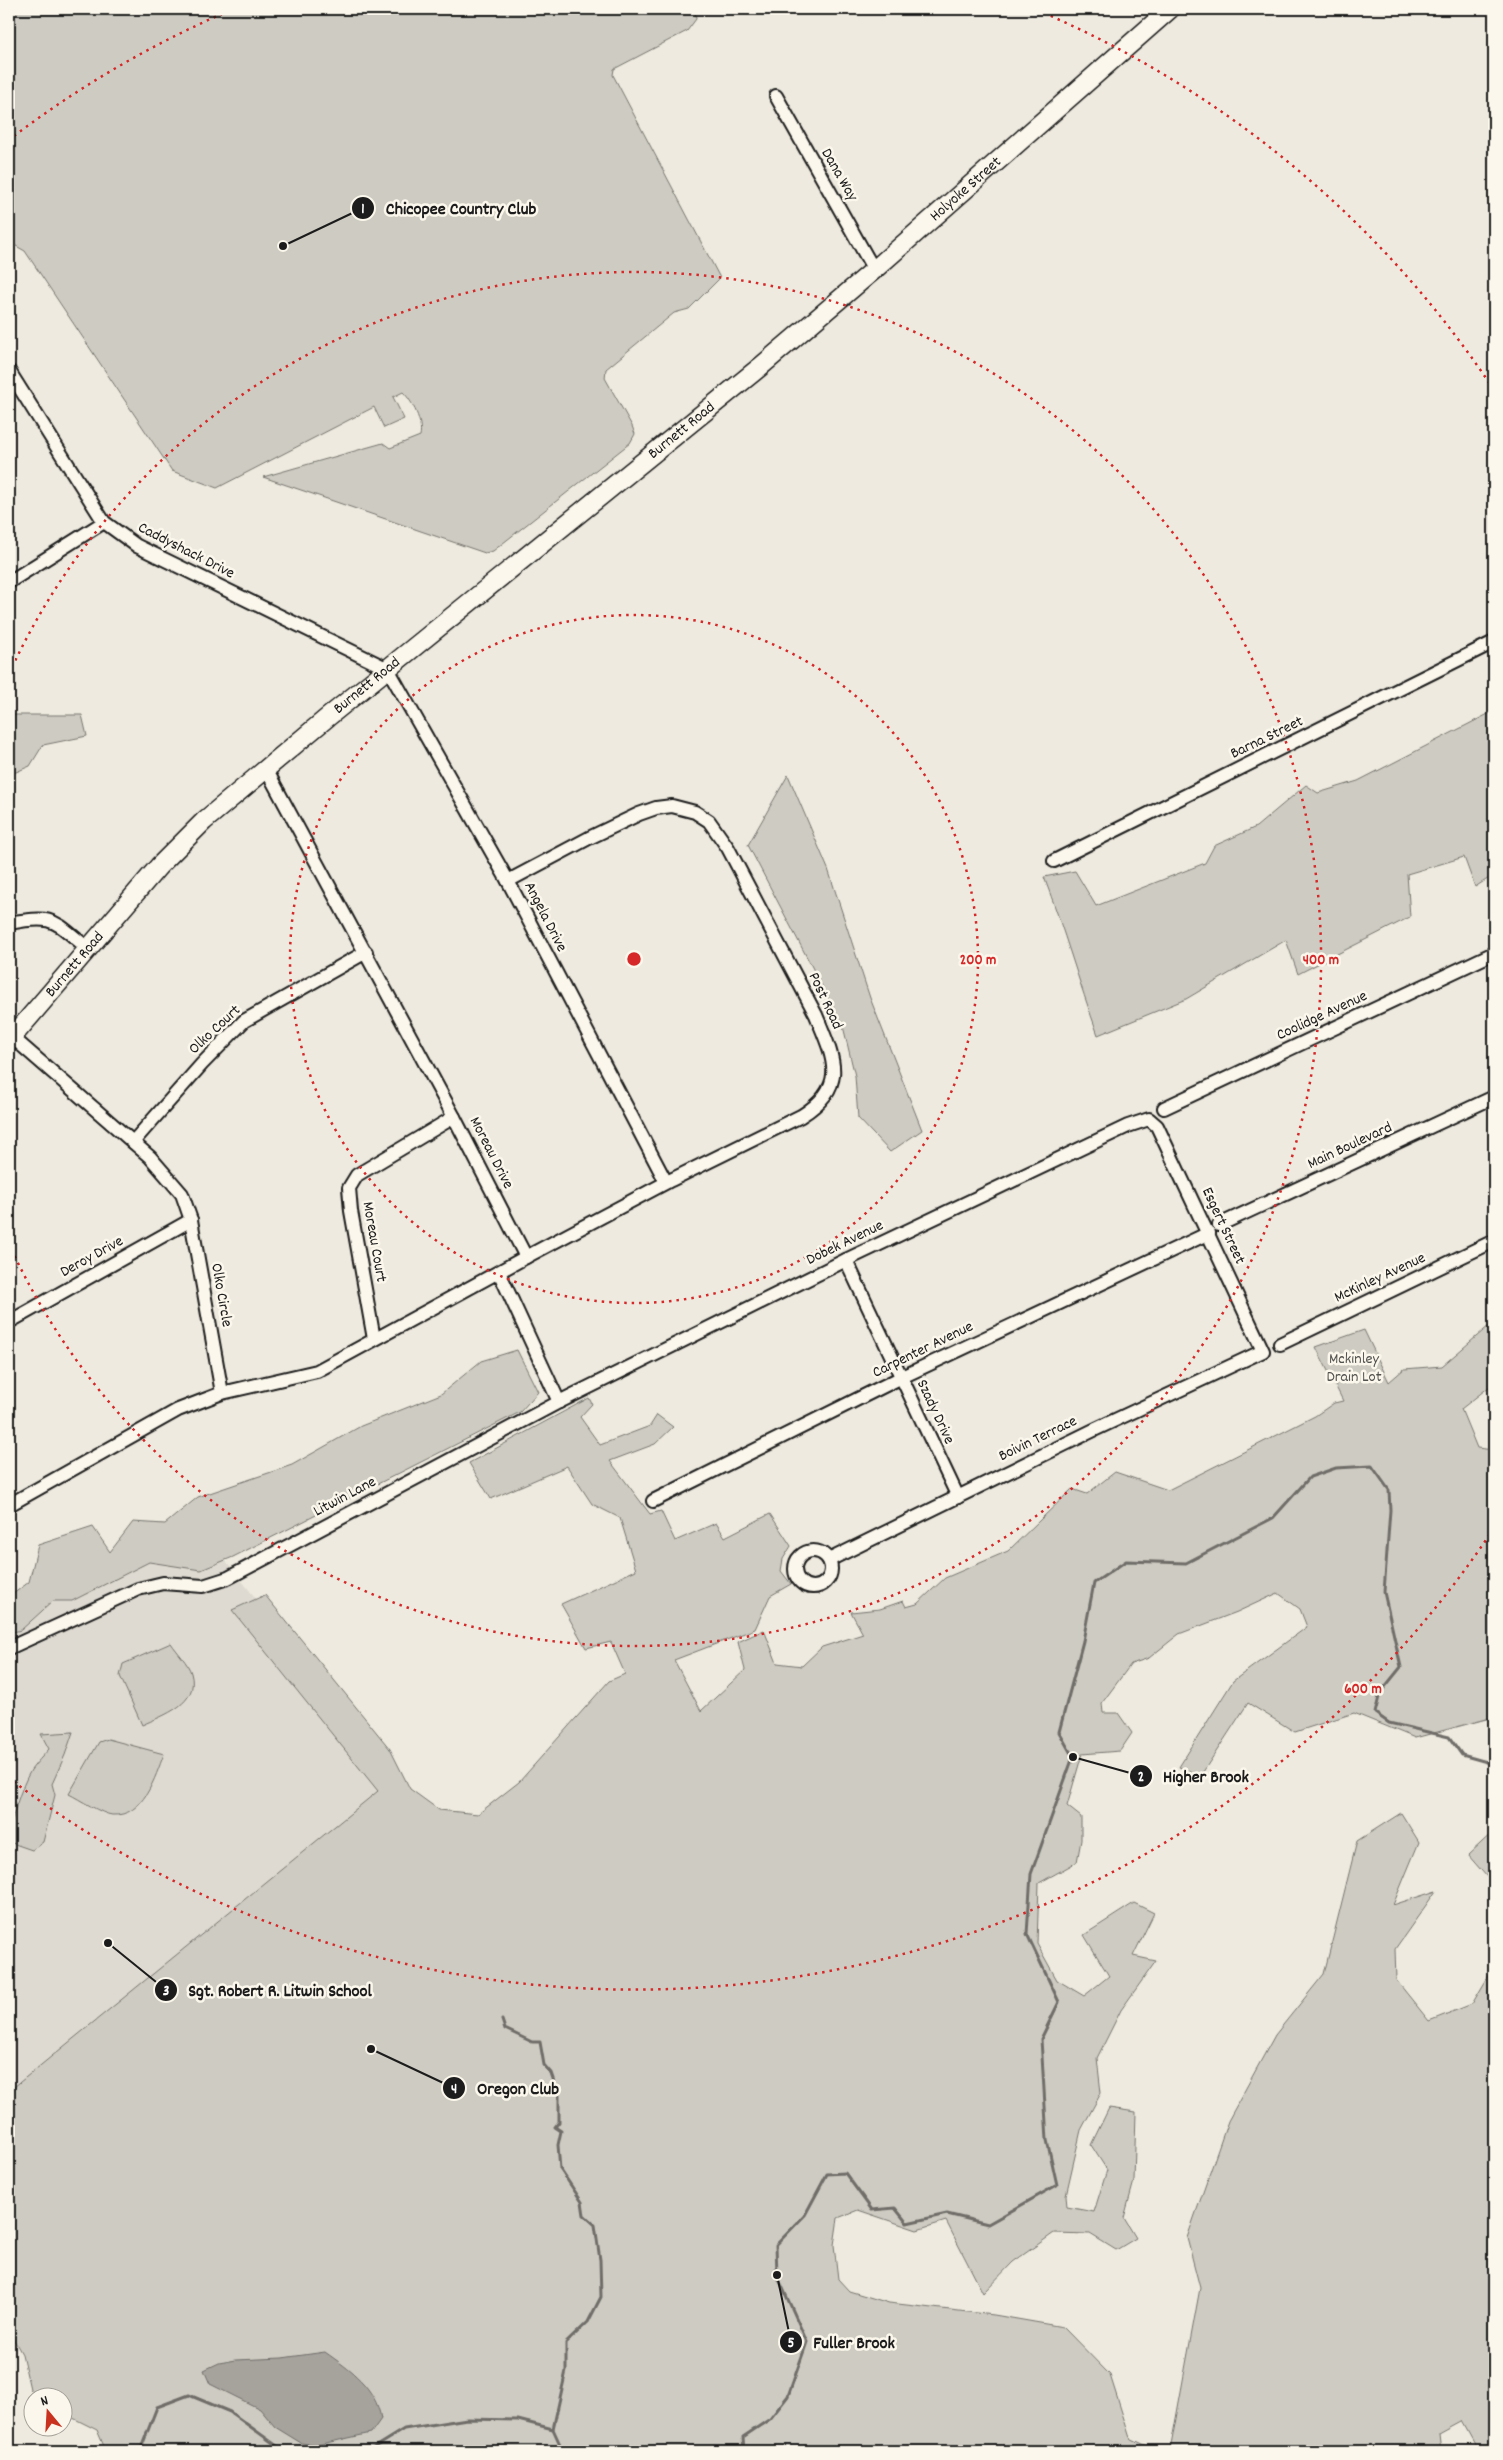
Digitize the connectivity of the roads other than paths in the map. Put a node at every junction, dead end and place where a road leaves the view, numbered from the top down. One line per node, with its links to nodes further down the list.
1 (1170, 9): 3 (main road, Holyoke Street)
2 (776, 96): 3 (street, Dana Way)
3 (874, 270): 4 (main road, Holyoke Street)
4 (760, 367): 9 (main road, Burnett Road)
5 (9, 371): 6 (street, Caddyshack Drive)
6 (104, 522): 7 (street); 9 (street, Caddyshack Drive)
7 (9, 582)
8 (1494, 642): 11 (street, Barna Street)
9 (388, 669): 10 (main road, Burnett Road); 12 (street, Angela Drive)
10 (266, 768): 14 (main road, Burnett Road); 15 (street, Moreau Drive)
11 (1054, 861)
12 (508, 881): 23 (street, Angela Drive); 23 (street, Post Road)
13 (9, 923): 14 (street)
14 (89, 949): 17 (main road, Burnett Road)
15 (366, 952): 20 (street, Moreau Drive); 22 (street, Olko Court)
16 (1494, 953): 19 (street, Coolidge Avenue)
17 (10, 1039): 22 (street, Olko Circle)
18 (1494, 1097): 25 (street, Main Boulevard)
19 (1164, 1108)
20 (454, 1117): 27 (street, Moreau Drive); 31 (street, Moreau Court)
21 (1149, 1119): 25 (street, Esgert Street); 28 (street, Dobek Avenue)
22 (133, 1142): 24 (street, Olko Circle)
23 (666, 1182): 27 (street, Post Road)
24 (191, 1220): 30 (street, Deroy Drive); 35 (street, Olko Circle)
25 (1214, 1229): 33 (street, Esgert Street); 34 (street, Carpenter Avenue)
26 (1494, 1241): 32 (street, McKinley Avenue)
27 (526, 1258): 29 (street)
28 (846, 1260): 34 (street, Szady Drive); 36 (street, Dobek Avenue)
29 (499, 1272): 31 (street); 36 (street)
30 (9, 1322)
31 (374, 1339): 35 (street)
32 (1280, 1344)
33 (1263, 1351): 37 (street, Boivin Terrace)
34 (901, 1378): 37 (street, Szady Drive); 38 (street, Carpenter Avenue)
35 (222, 1393): 39 (street)
36 (559, 1402): 41 (street, Litwin Lane)
37 (958, 1497): 40 (street, Boivin Terrace)
38 (653, 1501)
39 (9, 1505)
40 (829, 1560)
41 (9, 1648)

